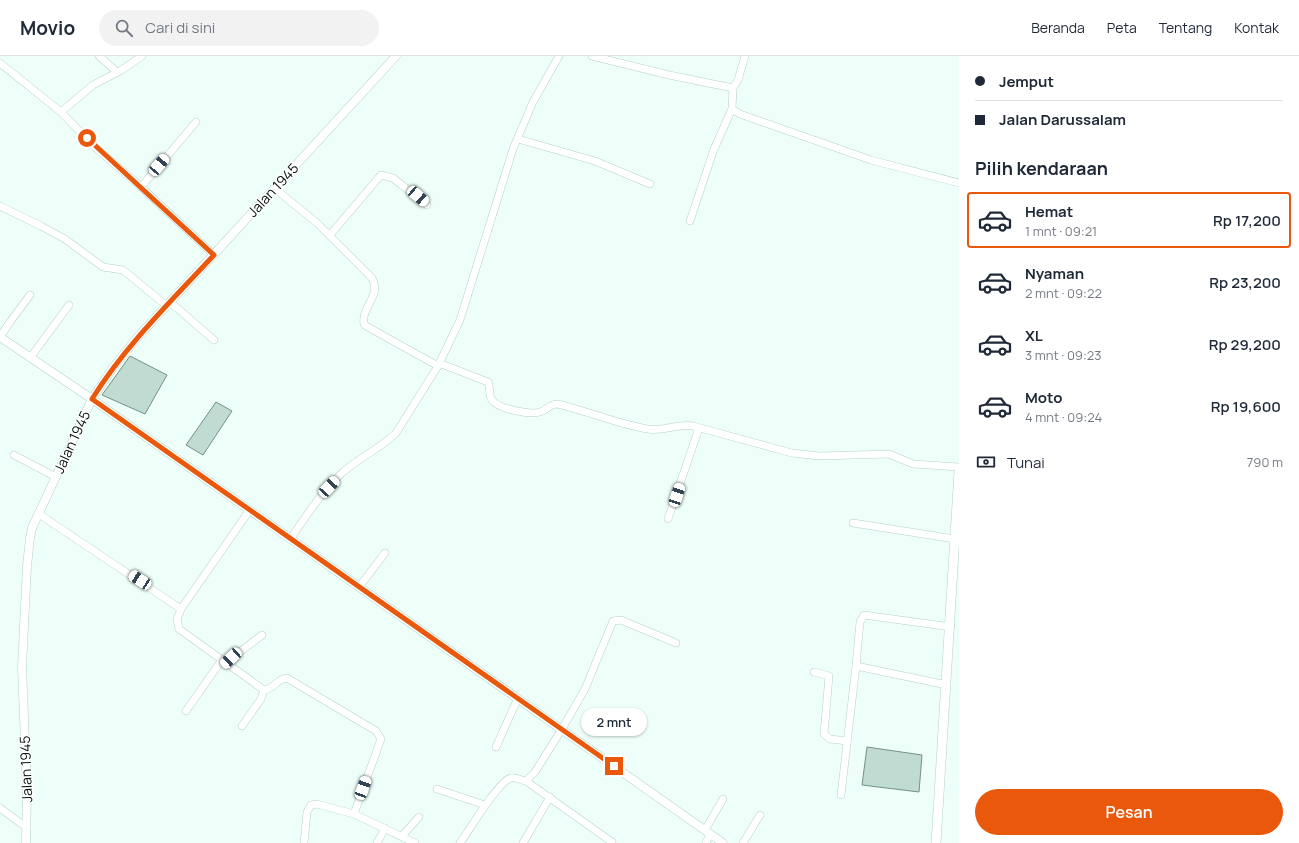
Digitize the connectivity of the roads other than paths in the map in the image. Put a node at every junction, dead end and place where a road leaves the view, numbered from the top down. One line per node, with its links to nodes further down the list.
1 (99, 56): 8 (street)
2 (142, 56): 8 (street)
3 (396, 56): 17 (street, Jalan 1945)
4 (559, 56): 13 (street)
5 (592, 56): 9 (street)
6 (745, 56): 9 (street)
7 (0, 63): 11 (street)
8 (117, 72): 11 (street)
9 (733, 88): 10 (street)
10 (732, 109): 14 (street); 20 (street)
11 (60, 112): 16 (street)
12 (196, 122): 16 (street)
13 (518, 138): 15 (street); 29 (street)
14 (959, 183)
15 (650, 184)
16 (141, 187): 22 (street)
17 (274, 188): 21 (street); 22 (street, Jalan 1945)
18 (427, 205): 21 (street)
19 (0, 206): 25 (street)
20 (690, 221)
21 (330, 235): 29 (street)
22 (214, 255): 25 (street, Jalan 1945)
23 (30, 295): 26 (street)
24 (69, 304): 28 (street)
25 (169, 304): 27 (street); 30 (street, Jalan 1945)
26 (0, 337): 28 (street)
27 (214, 340)
28 (30, 358): 30 (street)
29 (438, 364): 31 (street); 40 (street)
30 (92, 399): 35 (street, Jalan 1945); 36 (street)
31 (699, 428): 33 (street); 38 (street)
32 (14, 455): 35 (street)
33 (959, 467)
34 (959, 471): 41 (main road)
35 (56, 477): 37 (street, Jalan 1945)
36 (249, 511): 40 (street); 46 (street)
37 (39, 514): 46 (street); 71 (street, Jalan 1945)
38 (668, 519)
39 (853, 523): 41 (street)
40 (290, 539): 44 (street)
41 (955, 539): 43 (main road)
42 (385, 553): 44 (street)
43 (957, 563): 45 (main road)
44 (359, 587): 55 (street)
45 (956, 590): 47 (main road)
46 (181, 610): 50 (street)
47 (951, 627): 51 (street); 53 (main road)
48 (262, 635): 50 (street)
49 (676, 643): 58 (street)
50 (223, 662): 54 (street); 56 (street)
51 (856, 666): 53 (street); 59 (street)
52 (814, 672): 59 (street)
53 (947, 685): 85 (main road)
54 (264, 690): 57 (street); 68 (street)
55 (518, 698): 58 (street); 60 (street)
56 (186, 711)
57 (242, 726)
58 (562, 729): 61 (street); 73 (street)
59 (847, 741): 63 (street)
60 (496, 747)
61 (526, 781): 64 (street); 66 (street)
62 (437, 790): 66 (street)
63 (841, 795)
64 (550, 797): 75 (street); 81 (street)
65 (723, 799): 73 (street)
66 (485, 805): 80 (street)
67 (0, 808): 71 (street)
68 (354, 814): 72 (street); 77 (street)
69 (760, 815): 84 (street)
70 (419, 817): 74 (street)
71 (27, 828): 76 (street, Jalan 1945)
72 (384, 828): 74 (street); 78 (street)
73 (708, 832): 82 (street); 83 (street)
74 (402, 836): 79 (street)
75 (612, 842)
76 (26, 843)
77 (304, 843)
78 (377, 843)
79 (415, 843)
80 (460, 843)
81 (523, 843)
82 (706, 843)
83 (724, 843)
84 (743, 843)
85 (936, 843)

